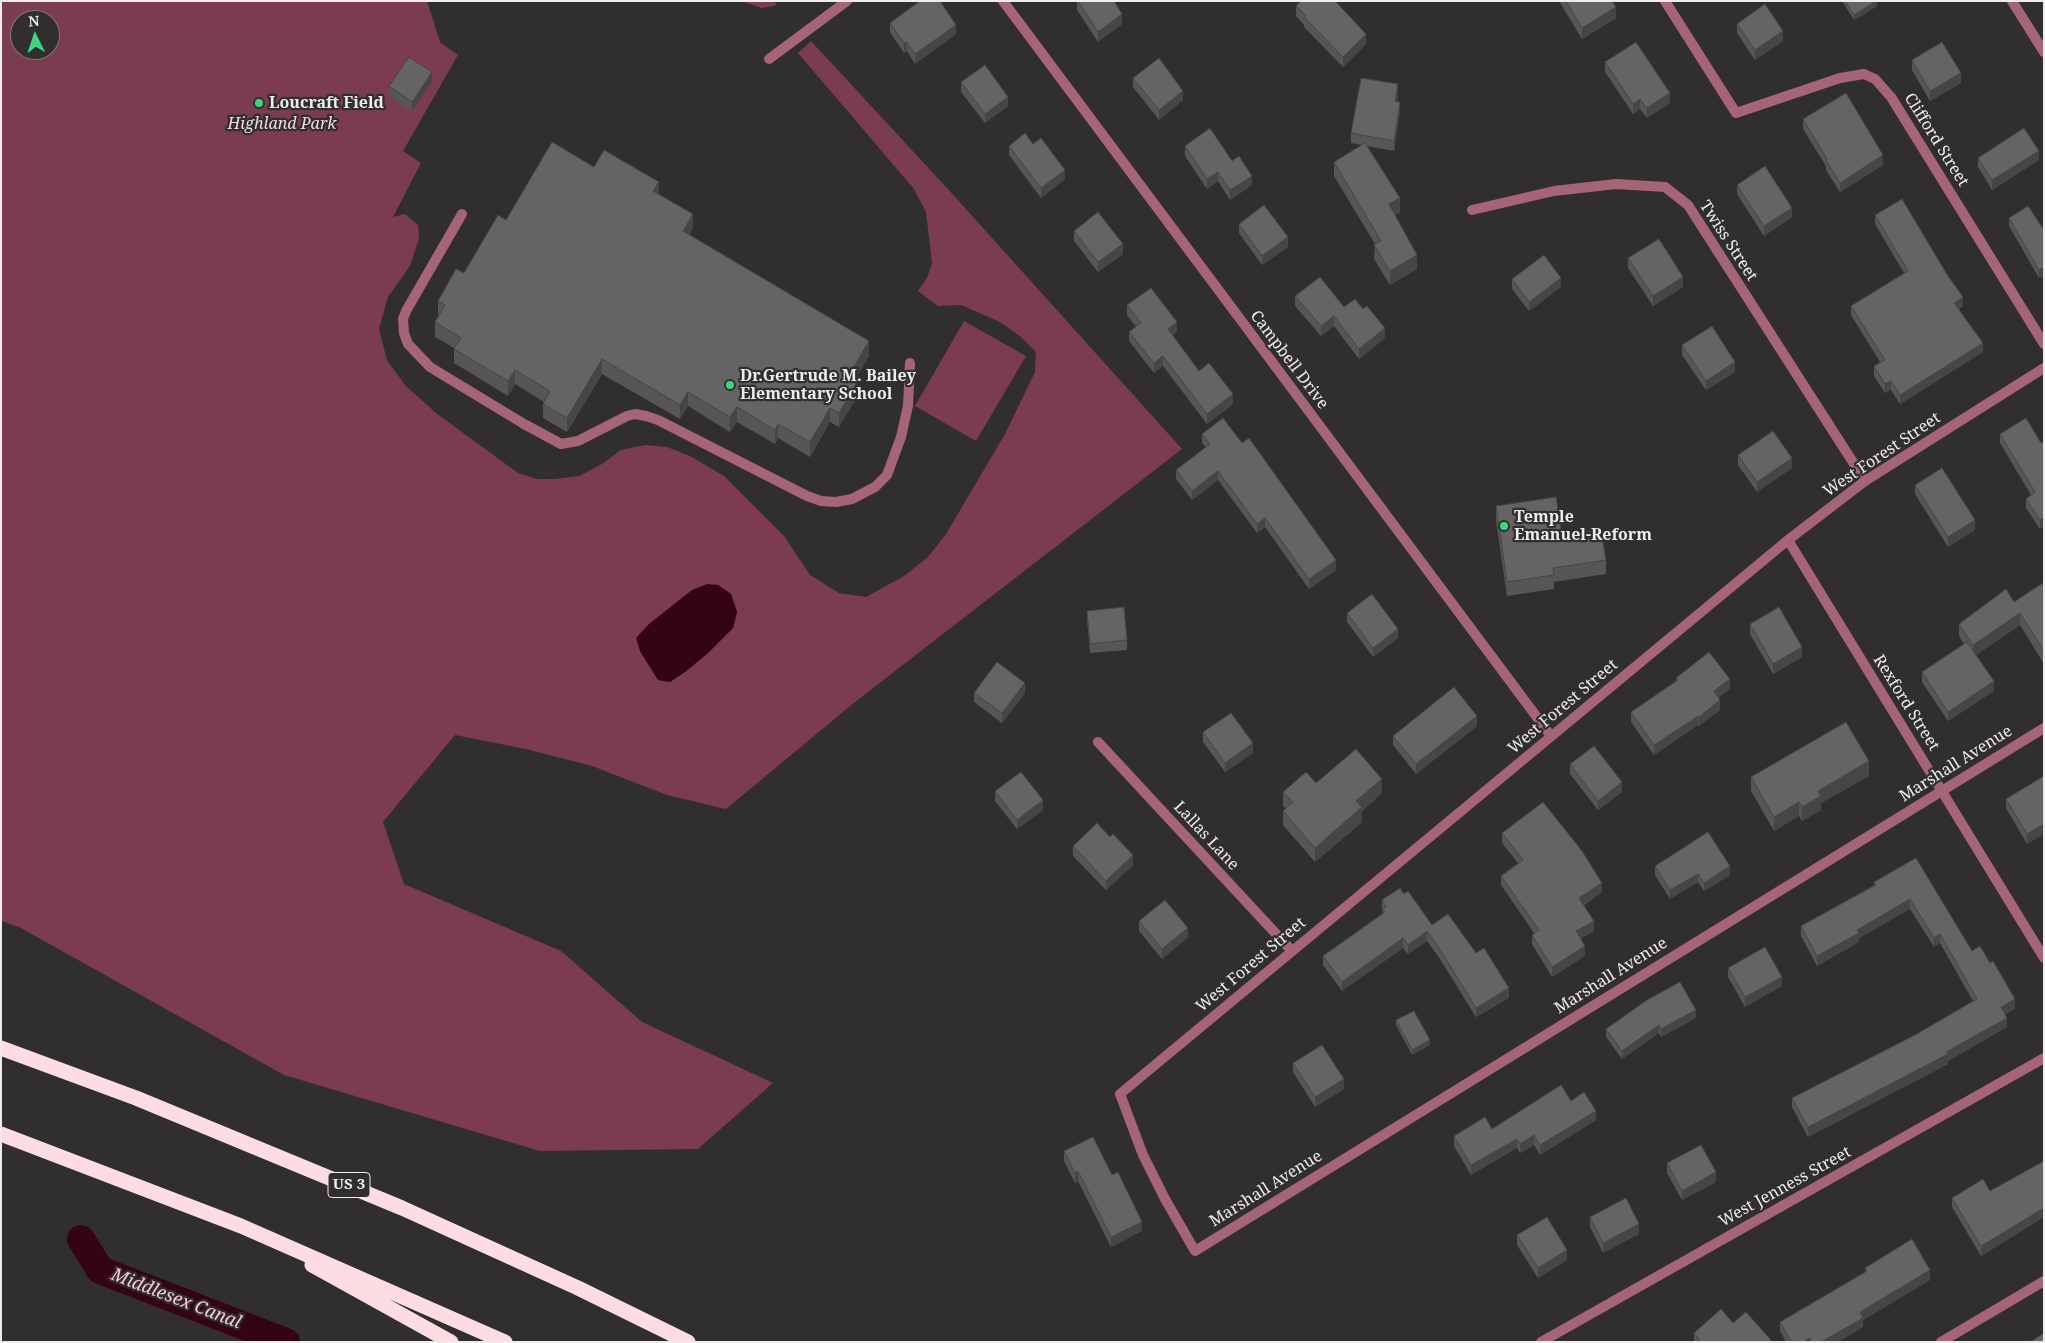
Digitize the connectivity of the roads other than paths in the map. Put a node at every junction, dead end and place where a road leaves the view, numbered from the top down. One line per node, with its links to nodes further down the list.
1 (847, 1): 6 (street)
2 (1003, 1): 15 (street, Campbell Drive)
3 (1665, 1): 9 (street, Clifford Street)
4 (2012, 1): 5 (street)
5 (2044, 52)
6 (769, 58)
7 (1472, 210): 12 (street, Twiss Street)
8 (462, 214): 10 (street)
9 (2044, 344)
10 (910, 363)
11 (2044, 368): 12 (street, West Forest Street)
12 (1865, 481): 13 (street, West Forest Street)
13 (1788, 540): 15 (street, West Forest Street); 17 (street, Rexford Street)
14 (2044, 728): 17 (street, Marshall Avenue)
15 (1551, 736): 18 (street, West Forest Street)
16 (1098, 742): 18 (street, Lallas Lane)
17 (1942, 790): 19 (street, Rexford Street); 22 (street, Marshall Avenue)
18 (1292, 951): 22 (street, West Forest Street)
19 (2044, 958)
20 (1, 1048): 28 (highway, US 3)
21 (2044, 1058): 29 (street, West Jenness Street)
22 (1120, 1094)
23 (1, 1134): 24 (highway)
24 (241, 1226): 26 (highway); 27 (highway)
25 (2044, 1281): 30 (street)
26 (451, 1342)
27 (505, 1342)
28 (688, 1342)
29 (1541, 1342)
30 (1941, 1342)

